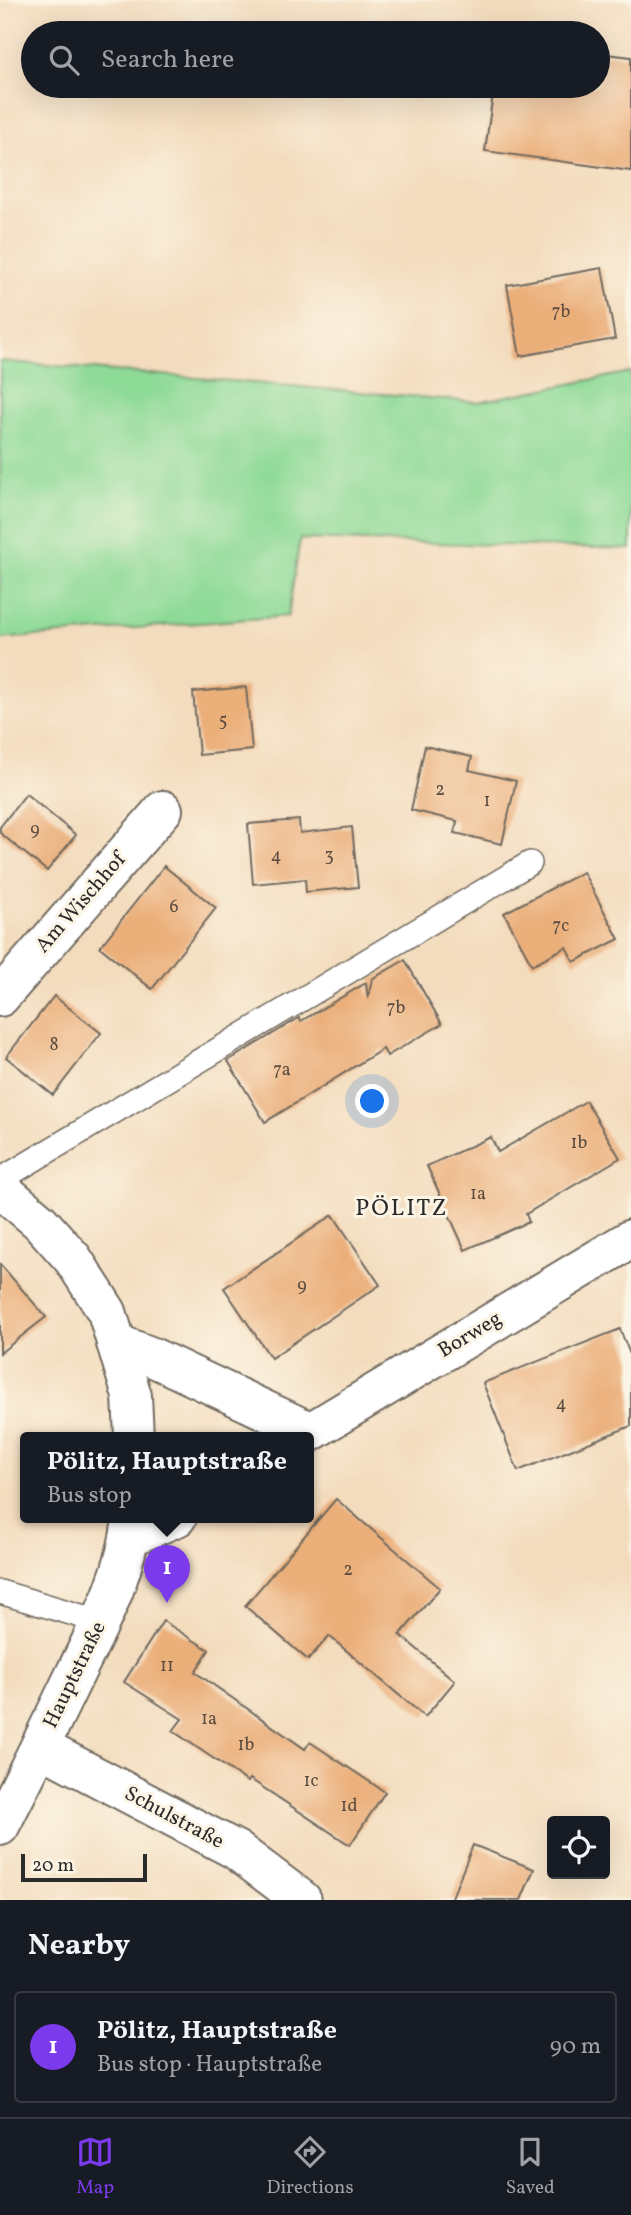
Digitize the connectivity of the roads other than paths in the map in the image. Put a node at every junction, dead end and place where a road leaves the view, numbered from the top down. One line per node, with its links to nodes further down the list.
1 (163, 810): 3 (street, Am Wischhof)
2 (530, 863): 4 (lane)
3 (0, 997)
4 (0, 1180)
5 (0, 1188): 7 (street)
6 (631, 1239): 10 (street, Borweg)
7 (116, 1343): 8 (street); 9 (street, Borweg)
8 (134, 1432)
9 (302, 1432)
10 (309, 1432)
11 (149, 1523): 12 (street)
12 (131, 1527): 14 (street, Hauptstraße)
13 (0, 1592): 14 (lane)
14 (101, 1622): 15 (street, Hauptstraße)
15 (40, 1747): 16 (street, Hauptstraße); 17 (street, Schulstraße)
16 (0, 1826)
17 (302, 1900)

